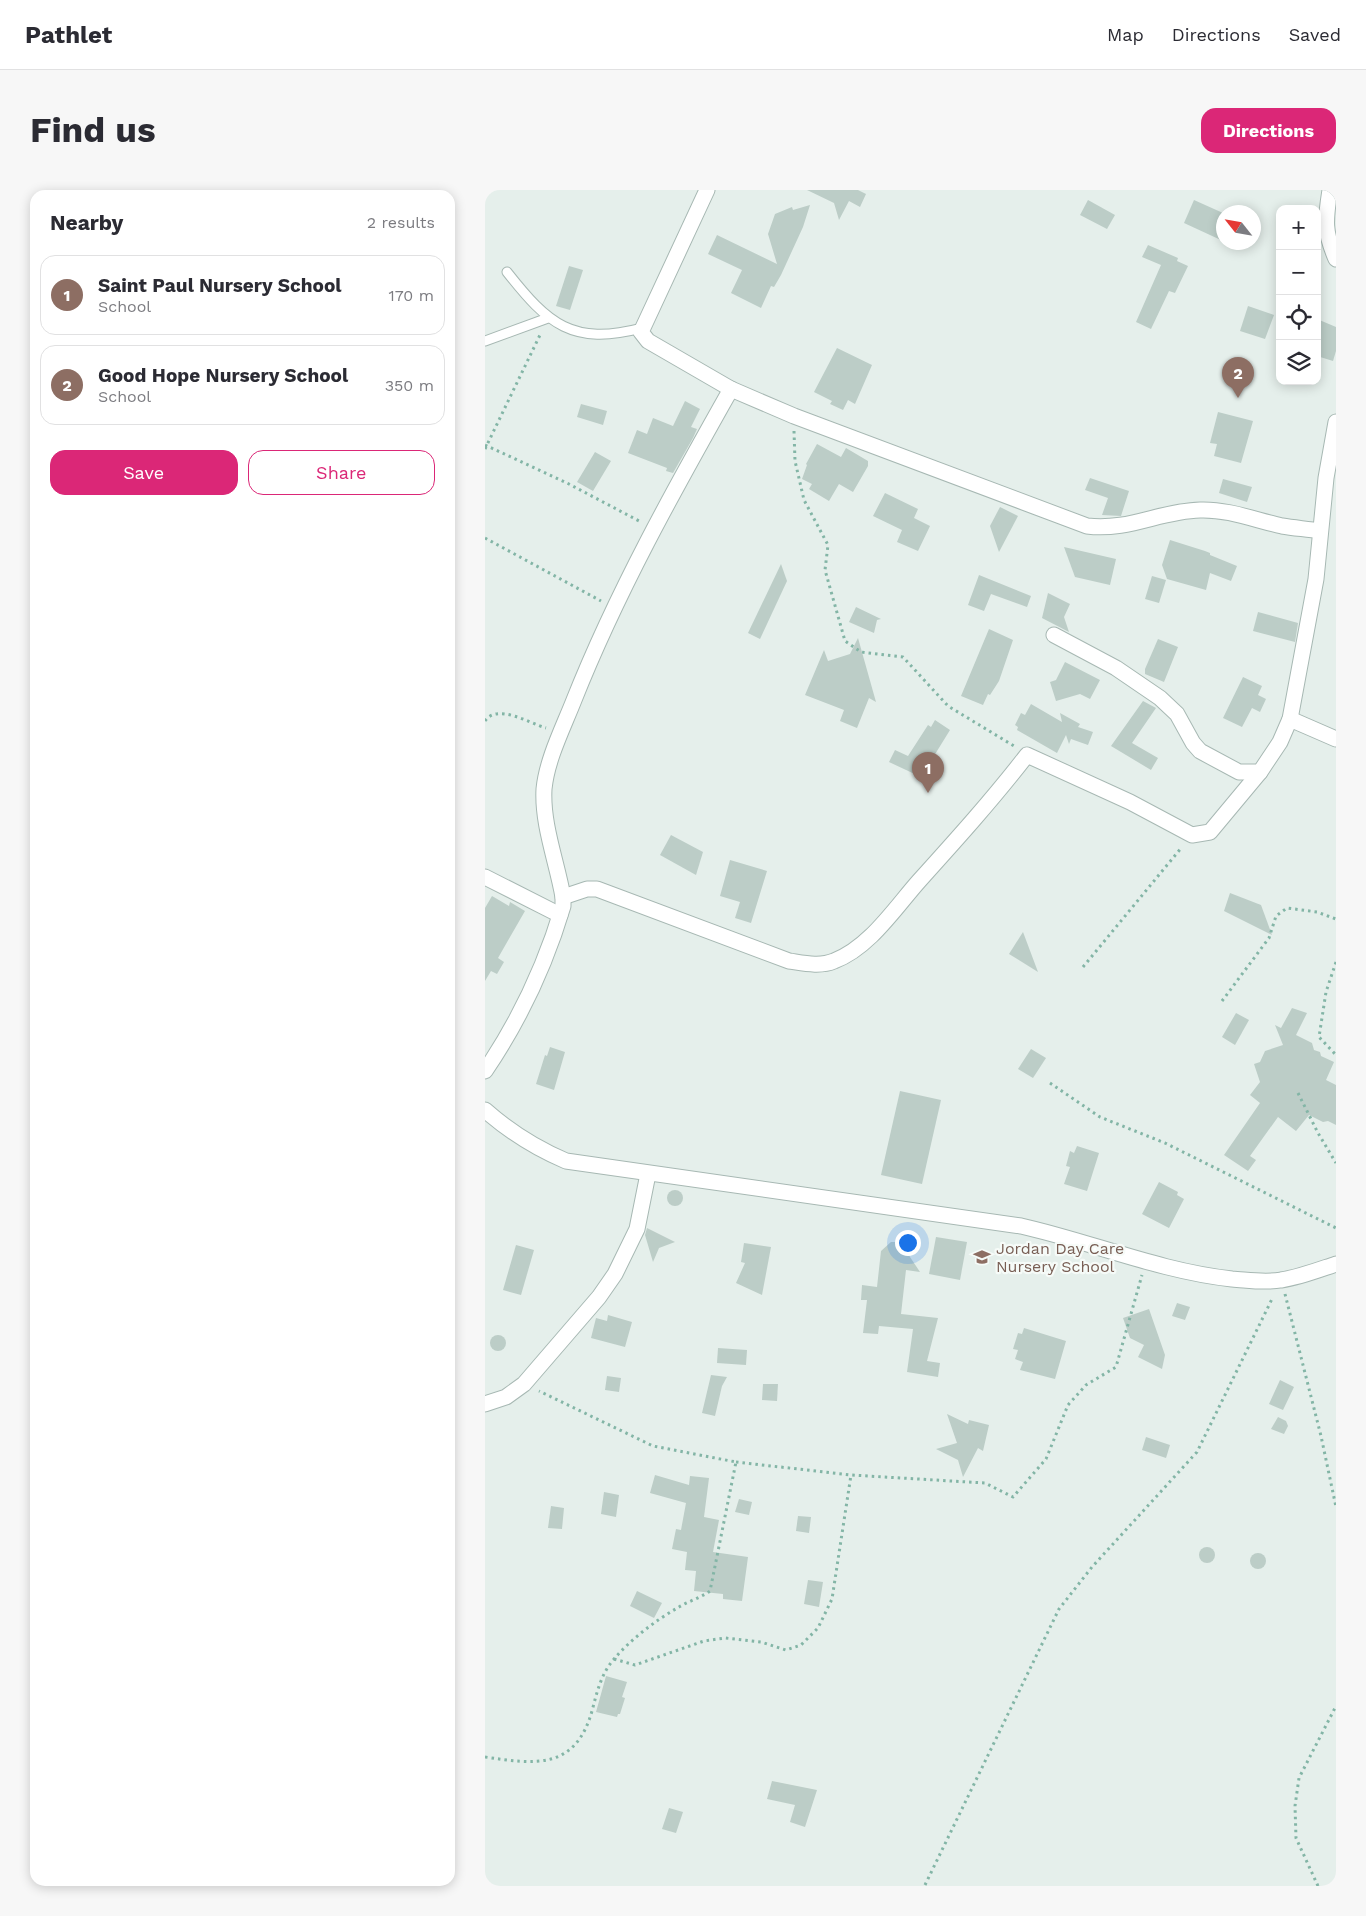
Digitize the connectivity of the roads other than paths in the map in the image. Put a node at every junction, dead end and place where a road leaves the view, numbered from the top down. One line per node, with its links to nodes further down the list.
1 (707, 190): 6 (street)
2 (1330, 190): 3 (street)
3 (1336, 260)
4 (507, 272): 5 (lane)
5 (548, 318): 6 (lane); 7 (lane)
6 (642, 328): 8 (street)
7 (485, 341)
8 (731, 389): 10 (street); 16 (street)
9 (1336, 422): 10 (street)
10 (1320, 531): 12 (street)
11 (1054, 635): 14 (street)
12 (1291, 718): 13 (street); 14 (street)
13 (1336, 739)
14 (1261, 772): 16 (street)
15 (485, 877): 17 (street)
16 (563, 897): 17 (street)
17 (560, 915): 18 (street)
18 (485, 1071)
19 (485, 1110): 20 (street)
20 (647, 1174): 21 (street); 22 (street)
21 (1336, 1264)
22 (485, 1404)

